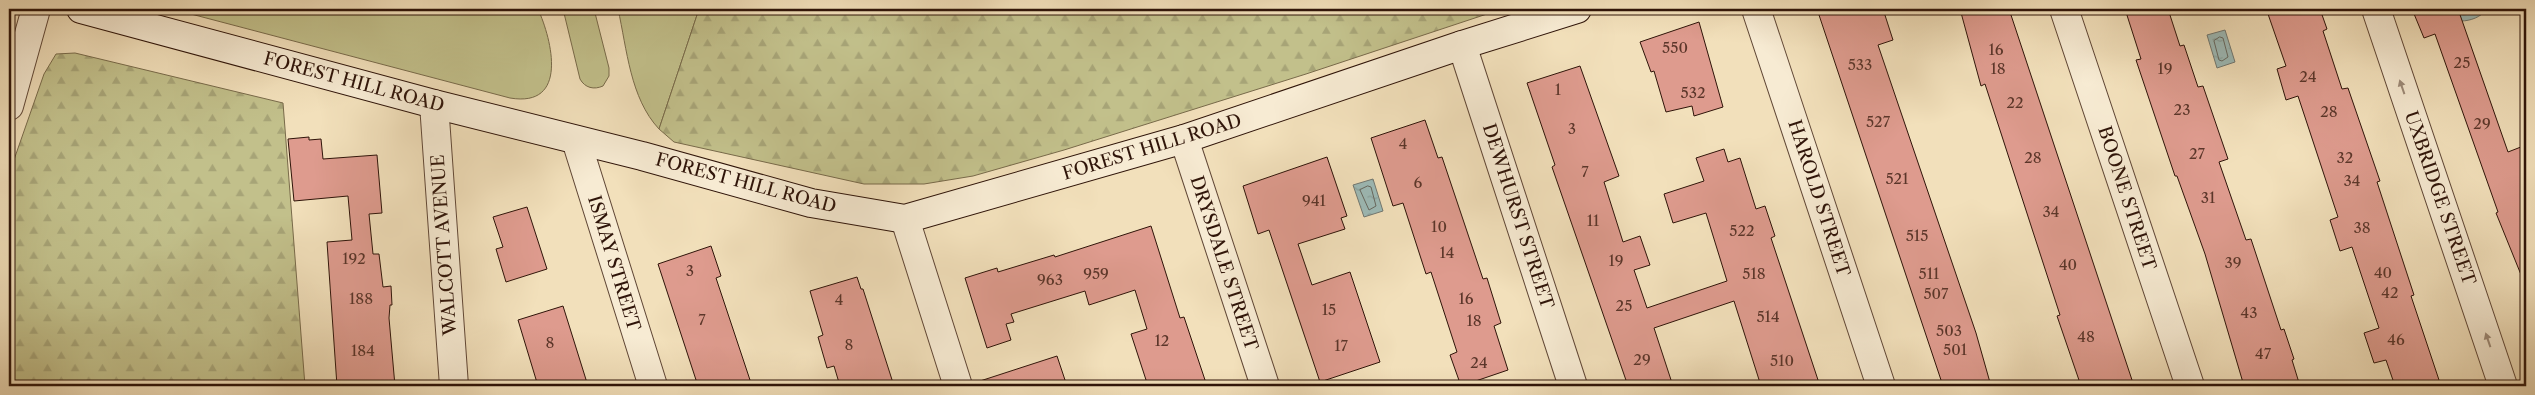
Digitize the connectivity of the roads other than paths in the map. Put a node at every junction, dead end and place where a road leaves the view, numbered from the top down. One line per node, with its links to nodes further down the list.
1 (36, 9): 9 (street)
2 (81, 9): 8 (street, FOREST HILL ROAD)
3 (1577, 9): 7 (street, FOREST HILL ROAD)
4 (1756, 9): 18 (street, HAROLD STREET)
5 (2064, 9): 19 (street, BOONE STREET)
6 (2376, 9): 20 (street, UXBRIDGE STREET, one-way to 6)
7 (1462, 45): 10 (street, FOREST HILL ROAD); 17 (street, DEWHURST STREET)
8 (434, 104): 11 (street, FOREST HILL ROAD); 13 (street, WALCOTT AVENUE)
9 (9, 106)
10 (1184, 139): 12 (street, FOREST HILL ROAD); 16 (street, DRYSDALE STREET)
11 (576, 140): 12 (street, FOREST HILL ROAD); 14 (street, ISMAY STREET)
12 (905, 219): 15 (street)
13 (454, 386)
14 (653, 386)
15 (958, 386)
16 (1265, 386)
17 (1573, 386)
18 (1881, 386)
19 (2190, 386)
20 (2504, 386)

